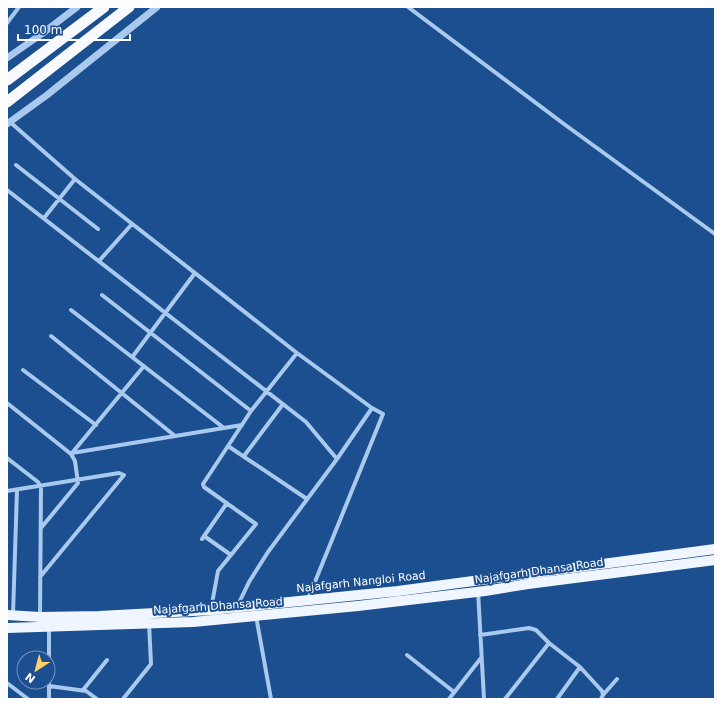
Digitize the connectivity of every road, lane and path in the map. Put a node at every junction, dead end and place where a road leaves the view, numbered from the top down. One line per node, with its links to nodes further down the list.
1 (19, 7): 7 (street)
2 (77, 7): 8 (street)
3 (104, 7): 9 (highway)
4 (129, 7): 10 (highway)
5 (157, 7): 12 (street)
6 (408, 7): 20 (street)
7 (7, 23)
8 (7, 58)
9 (7, 80)
10 (10, 100): 11 (highway)
11 (7, 109)
12 (8, 123): 14 (street)
13 (16, 165): 16 (street)
14 (75, 179): 16 (street); 18 (street)
15 (7, 190): 17 (street)
16 (59, 199): 17 (street); 19 (street)
17 (44, 218): 21 (street)
18 (132, 224): 21 (street); 22 (street)
19 (98, 229)
20 (715, 234)
21 (99, 261): 25 (street)
22 (194, 273): 25 (street); 28 (street)
23 (102, 295): 26 (street)
24 (71, 310): 29 (street)
25 (166, 312): 26 (street); 32 (street)
26 (150, 333): 29 (street); 37 (street)
27 (51, 336): 33 (street)
28 (297, 353): 32 (street); 36 (street)
29 (132, 356): 30 (street)
30 (144, 366): 33 (street); 40 (street)
31 (23, 370): 38 (street)
32 (267, 391): 35 (street); 37 (street)
33 (123, 393): 38 (street); 41 (street)
34 (7, 403): 43 (street)
35 (284, 404): 44 (street); 46 (street)
36 (372, 408): 46 (street); 63 (street)
37 (251, 411): 39 (street)
38 (96, 425): 43 (street)
39 (242, 425): 40 (street); 42 (street)
40 (224, 428): 41 (street)
41 (175, 436): 43 (street)
42 (228, 446): 44 (street); 52 (street)
43 (72, 454): 47 (street)
44 (244, 456): 51 (street)
45 (7, 458): 48 (street)
46 (337, 459): 51 (street)
47 (79, 480): 48 (street); 53 (street); 57 (street)
48 (40, 485): 49 (street); 53 (street)
49 (17, 490): 50 (street); 68 (street)
50 (7, 491)
51 (307, 499): 67 (street)
52 (227, 503): 55 (street); 55 (street)
53 (41, 528): 57 (street)
54 (715, 549): 58 (main road, Najafgarh Nangloi Road)
55 (231, 555): 65 (street)
56 (715, 560): 60 (main road, Najafgarh Dhansa Road)
57 (40, 577): 69 (street)
58 (478, 581): 59 (main road, Najafgarh Nangloi Road); 60 (street)
59 (432, 587): 61 (main road, Najafgarh Nangloi Road); 62 (main road)
60 (478, 592): 62 (main road, Najafgarh Dhansa Road); 72 (street)
61 (375, 593): 63 (main road, Najafgarh Nangloi Road); 64 (main road)
62 (432, 597): 64 (main road, Najafgarh Dhansa Road)
63 (308, 600): 66 (main road, Najafgarh Nangloi Road)
64 (376, 604): 66 (main road, Najafgarh Dhansa Road)
65 (211, 610): 67 (main road, Najafgarh Nangloi Road); 69 (main road, Najafgarh Nangloi Road)
66 (255, 611): 67 (main road, Najafgarh Nangloi Road); 88 (street)
67 (237, 612): 70 (main road, Najafgarh Dhansa Road)
68 (10, 615): 69 (main road, Najafgarh Nangloi Road)
69 (46, 620): 70 (main road, Najafgarh Dhansa Road); 71 (main road, Najafgarh Dhansa Road); 74 (street)
70 (149, 623): 87 (street)
71 (7, 628)
72 (480, 635): 73 (street); 76 (street)
73 (549, 643): 78 (street); 91 (street)
74 (47, 650)
75 (407, 655): 83 (street)
76 (481, 658): 83 (street); 90 (street)
77 (107, 660): 82 (street)
78 (580, 667): 84 (street); 92 (street)
79 (616, 679): 84 (street)
80 (7, 683): 85 (street)
81 (56, 687): 82 (street)
82 (83, 690): 86 (street)
83 (454, 692): 89 (street)
84 (602, 697)
85 (28, 699)
86 (97, 699)
87 (123, 699)
88 (271, 699)
89 (449, 699)
90 (484, 699)
91 (505, 699)
92 (557, 699)

